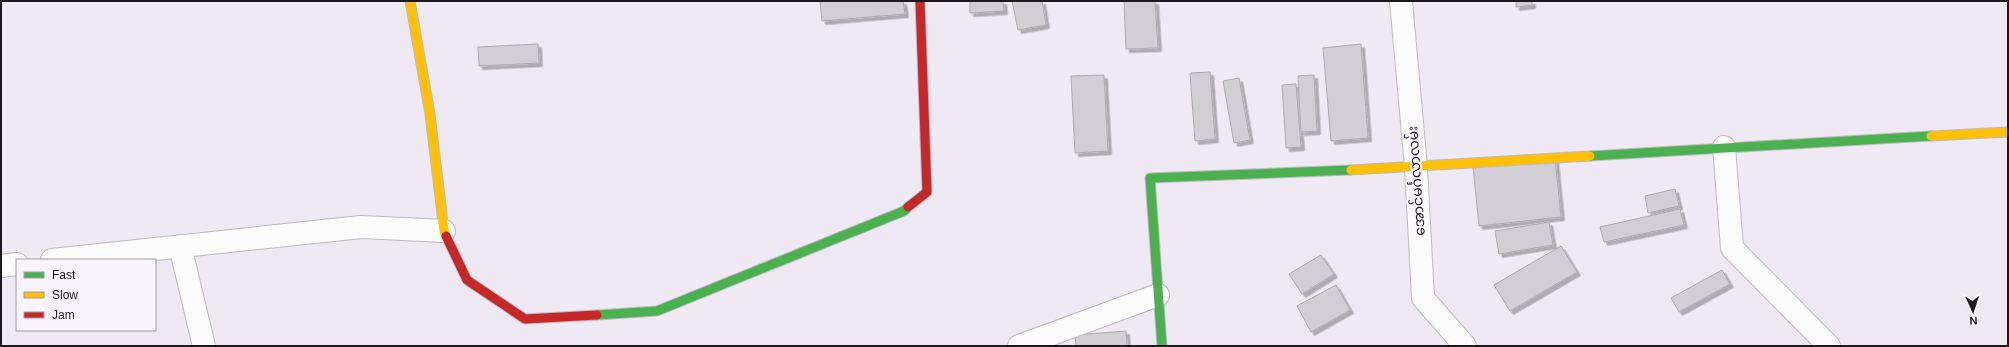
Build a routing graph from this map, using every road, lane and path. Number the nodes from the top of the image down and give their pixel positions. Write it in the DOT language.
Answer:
graph roads {
  1 [pos="410,1"];
  2 [pos="920,1"];
  3 [pos="1401,1"];
  4 [pos="2008,132"];
  5 [pos="1724,147"];
  6 [pos="1416,167"];
  7 [pos="444,231"];
  8 [pos="180,246"];
  9 [pos="61,259"];
  10 [pos="16,264"];
  11 [pos="1,266"];
  12 [pos="1158,294"];
  13 [pos="204,346"];
  14 [pos="1019,346"];
  15 [pos="1162,346"];
  16 [pos="1465,346"];
  17 [pos="1829,346"];
  1 -- 7 [label="street"];
  2 -- 7 [label="street"];
  3 -- 6 [label="street, အောင်မင်္ဂလာလမ်း"];
  4 -- 5 [label="street"];
  5 -- 6 [label="street"];
  5 -- 17 [label="street"];
  6 -- 12 [label="street"];
  6 -- 16 [label="street, အောင်မင်္ဂလာလမ်း"];
  7 -- 8 [label="street"];
  8 -- 9 [label="street"];
  8 -- 13 [label="street"];
  10 -- 11 [label="street"];
  12 -- 14 [label="street"];
  12 -- 15 [label="street"];
}
